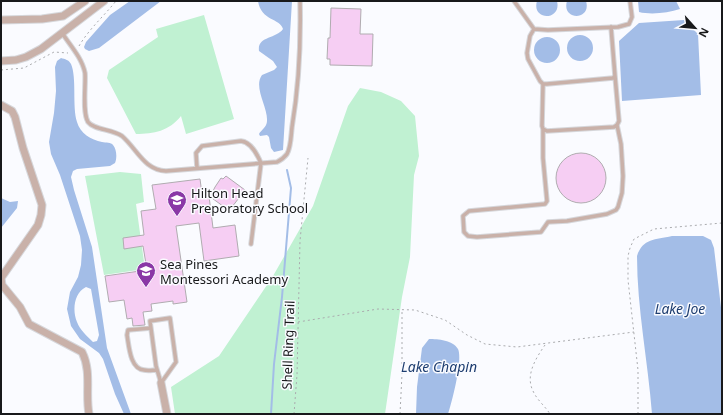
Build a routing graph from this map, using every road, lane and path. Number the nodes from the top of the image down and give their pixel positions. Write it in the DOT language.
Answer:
graph roads {
  1 [pos="85,1"];
  2 [pos="104,1"];
  3 [pos="300,1"];
  4 [pos="514,1"];
  5 [pos="630,1"];
  6 [pos="1,20"];
  7 [pos="611,27"];
  8 [pos="534,29"];
  9 [pos="62,33"];
  10 [pos="1,61"];
  11 [pos="615,76"];
  12 [pos="543,84"];
  13 [pos="1,105"];
  14 [pos="617,125"];
  15 [pos="544,129"];
  16 [pos="308,158"];
  17 [pos="260,163"];
  18 [pos="197,168"];
  19 [pos="722,223"];
  20 [pos="251,244"];
  21 [pos="3,290"];
  22 [pos="402,310"];
  23 [pos="298,322"];
  24 [pos="151,328"];
  25 [pos="634,332"];
  26 [pos="546,344"];
  27 [pos="157,370"];
  28 [pos="161,383"];
  29 [pos="89,414"];
  30 [pos="167,414"];
  31 [pos="294,414"];
  32 [pos="400,414"];
  33 [pos="550,414"];
  34 [pos="638,414"];
  1 -- 6 [label="street"];
  2 -- 9 [label="street"];
  3 -- 17 [label="lane"];
  4 -- 8 [label="lane"];
  5 -- 7 [label="lane"];
  7 -- 8 [label="lane"];
  7 -- 11 [label="lane"];
  8 -- 12 [label="lane"];
  9 -- 10 [label="street"];
  9 -- 18 [label="lane"];
  11 -- 12 [label="lane"];
  11 -- 14 [label="lane"];
  12 -- 15 [label="lane"];
  13 -- 21 [label="street"];
  14 -- 15 [label="lane"];
  14 -- 15 [label="lane"];
  16 -- 23 [label="path, Shell Ring Trail"];
  17 -- 18 [label="lane"];
  17 -- 18 [label="lane"];
  17 -- 20 [label="lane"];
  19 -- 25 [label="path"];
  21 -- 29 [label="street"];
  22 -- 23 [label="path"];
  22 -- 26 [label="path"];
  22 -- 32 [label="path"];
  23 -- 31 [label="path, Shell Ring Trail"];
  24 -- 27 [label="lane"];
  24 -- 27 [label="lane"];
  24 -- 28 [label="lane"];
  25 -- 26 [label="path"];
  25 -- 34 [label="path"];
  26 -- 33 [label="path"];
  27 -- 28 [label="lane"];
  28 -- 30 [label="street"];
}
